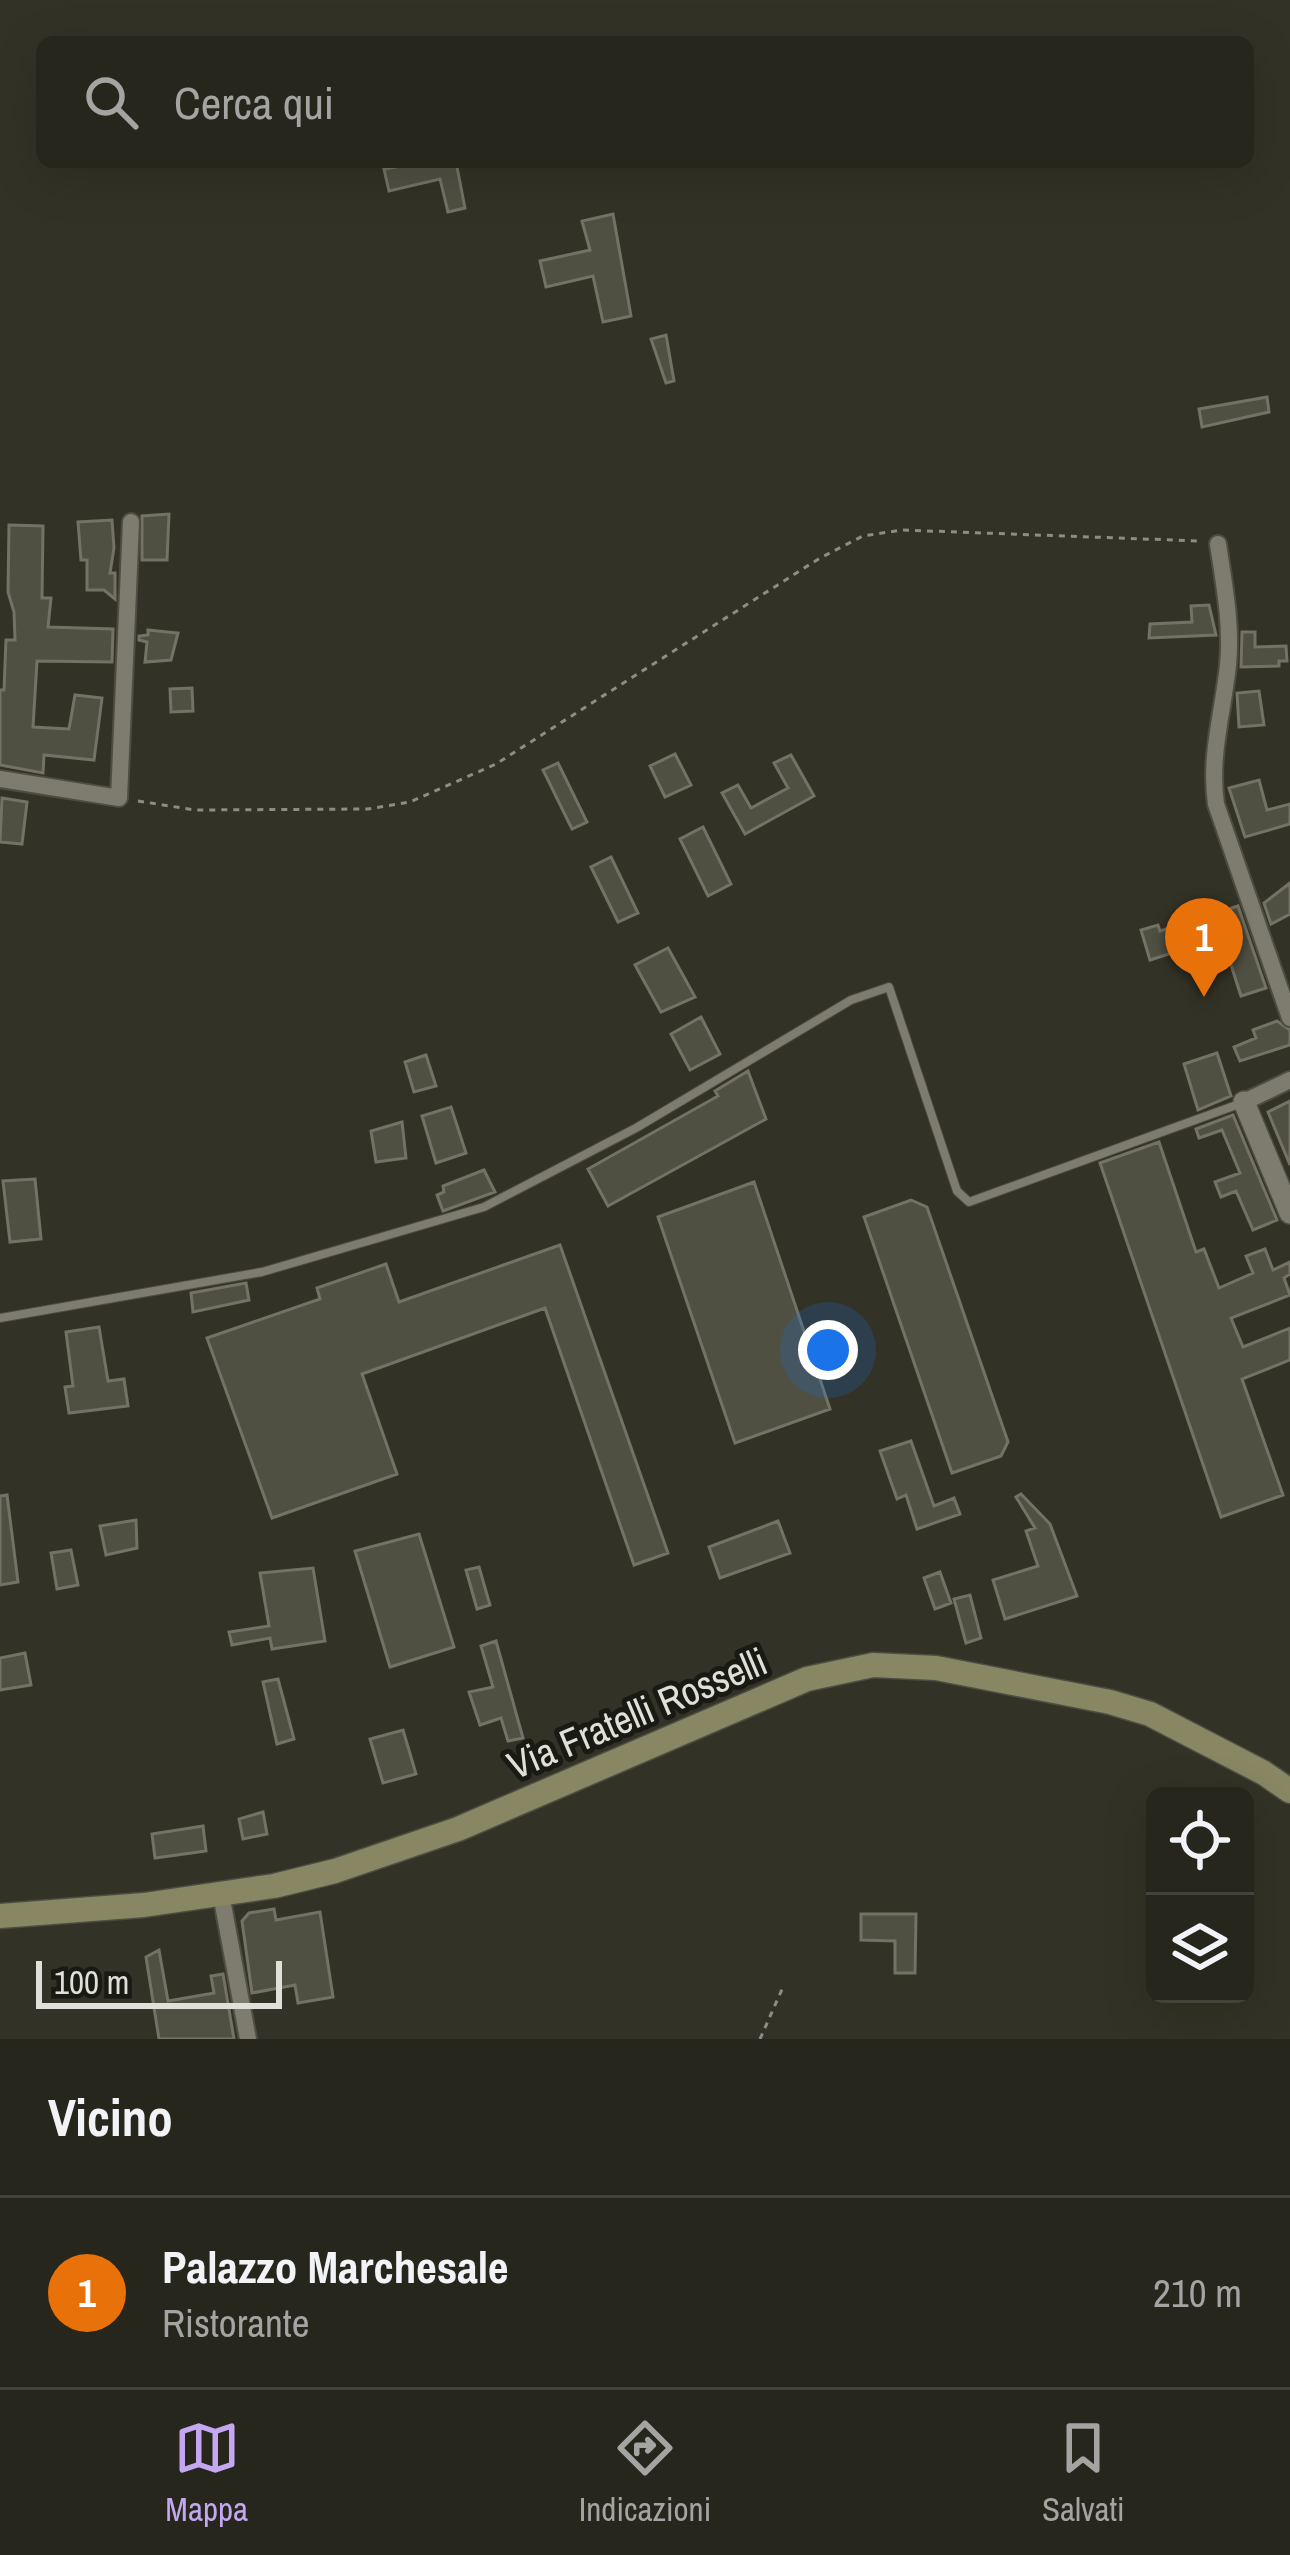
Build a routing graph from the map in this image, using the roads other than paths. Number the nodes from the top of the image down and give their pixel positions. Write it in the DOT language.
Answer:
graph roads {
  1 [pos="131,521"];
  2 [pos="1218,544"];
  3 [pos="0,778"];
  4 [pos="1290,1018"];
  5 [pos="1290,1080"];
  6 [pos="1244,1102"];
  7 [pos="1290,1213"];
  8 [pos="0,1318"];
  9 [pos="1290,1791"];
  10 [pos="221,1894"];
  11 [pos="0,1916"];
  12 [pos="248,2039"];
  1 -- 3 [label="street"];
  2 -- 4 [label="street"];
  5 -- 6 [label="street"];
  6 -- 7 [label="street"];
  6 -- 8 [label="lane"];
  9 -- 10 [label="main road, Via Fratelli Rosselli"];
  10 -- 11 [label="main road, Via Fratelli Rosselli"];
  10 -- 12 [label="street"];
}
